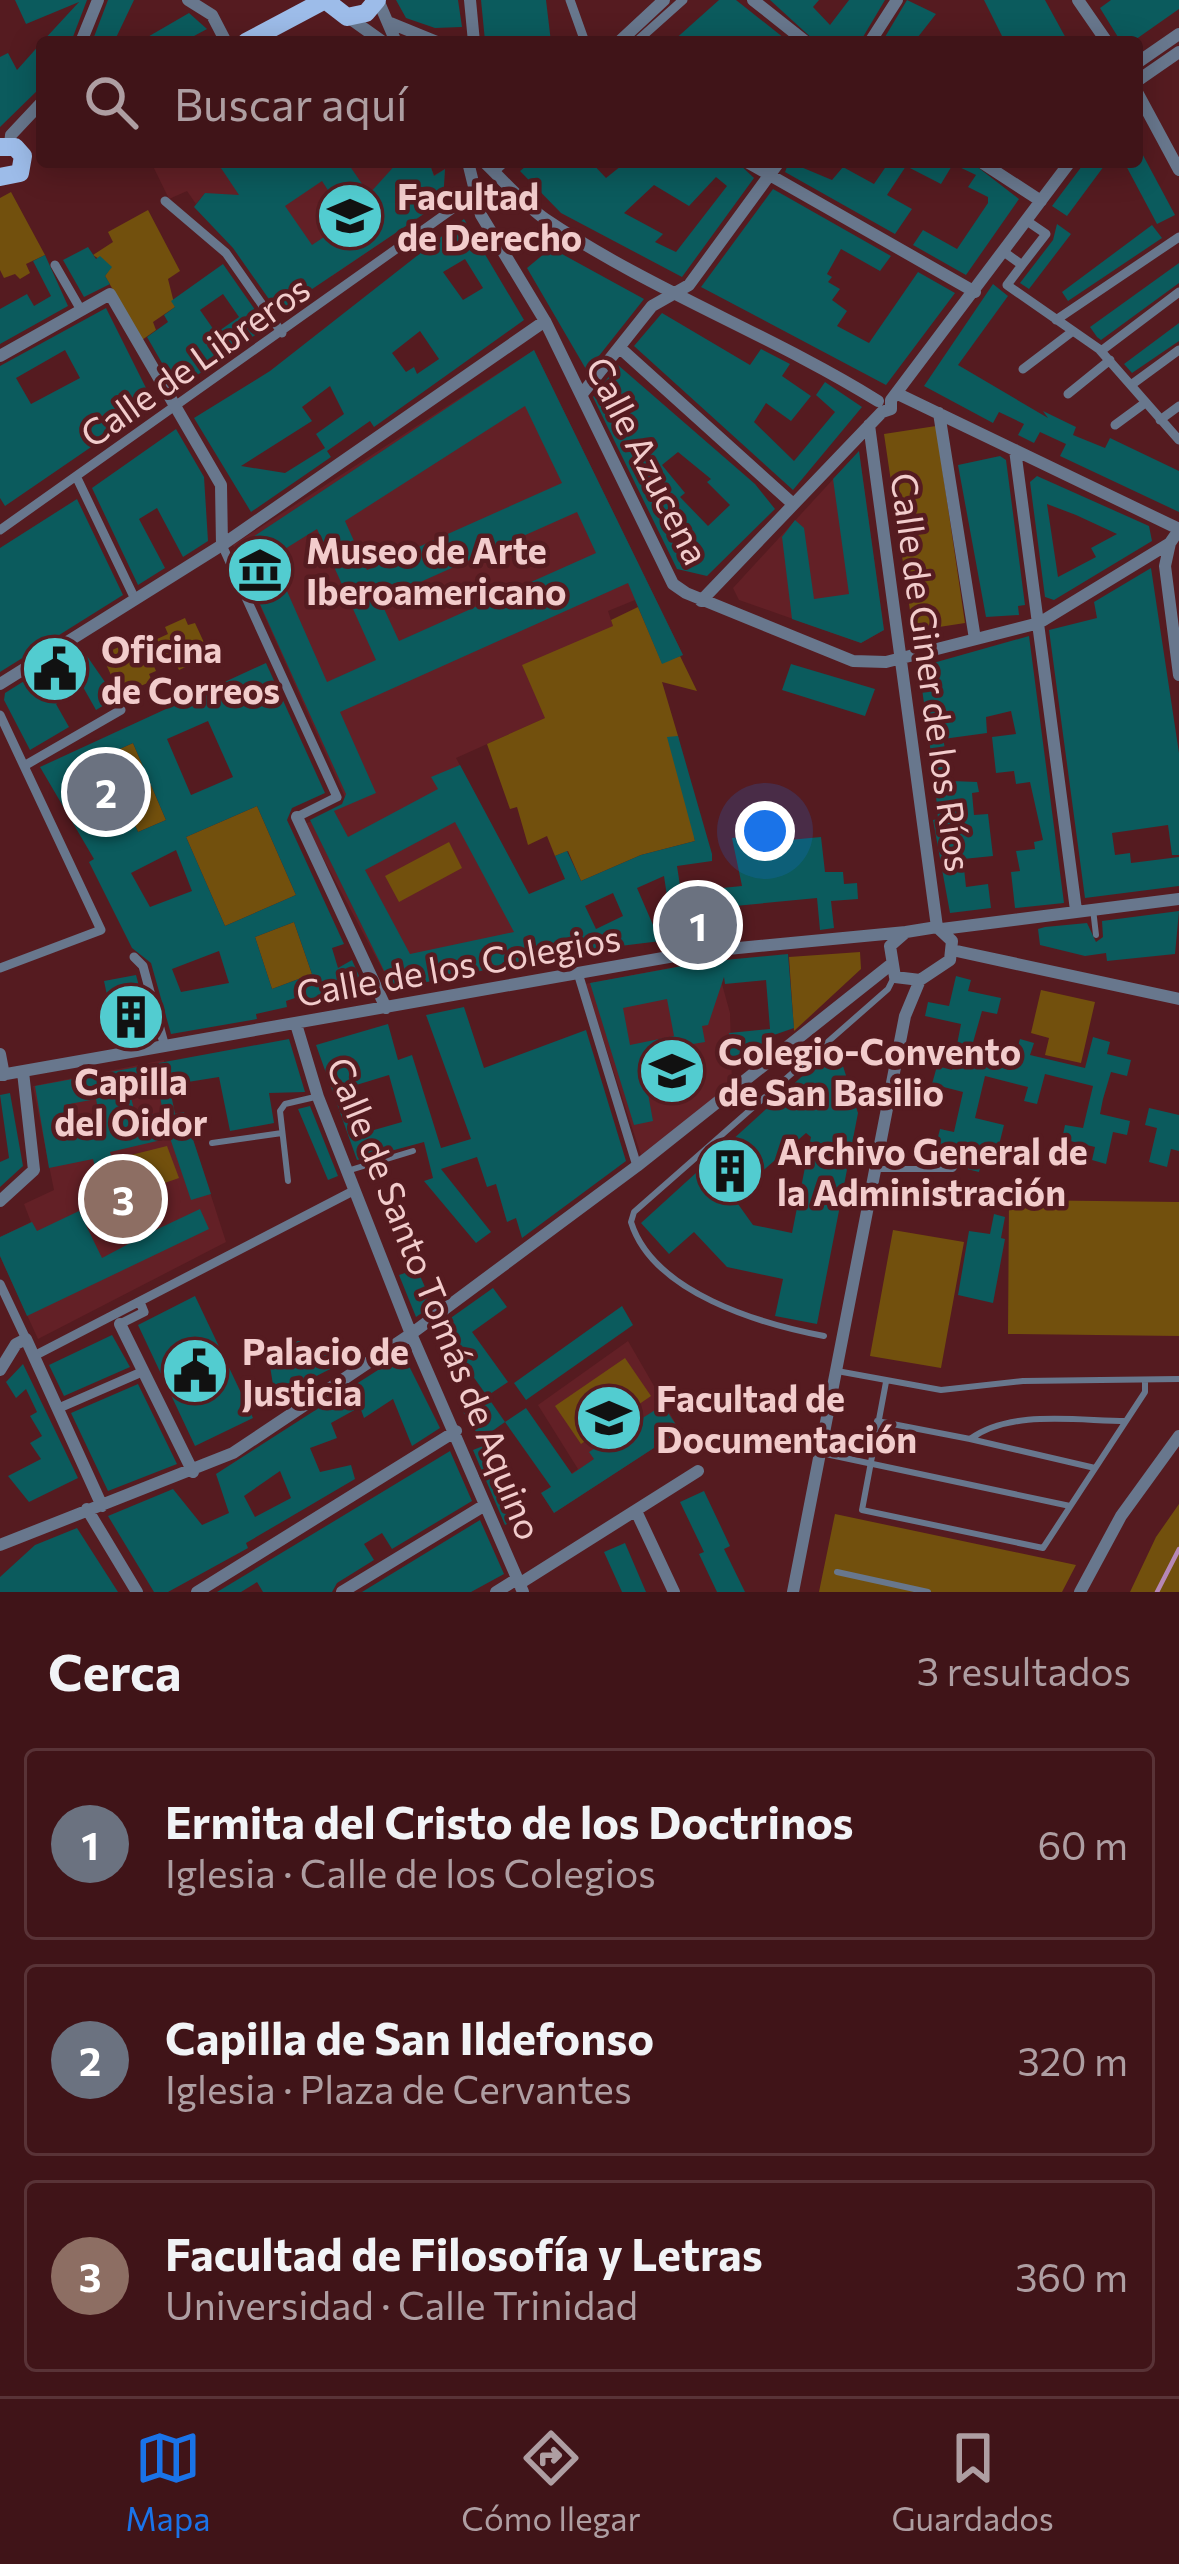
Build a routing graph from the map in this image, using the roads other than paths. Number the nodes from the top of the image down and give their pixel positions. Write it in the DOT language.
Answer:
graph roads {
  1 [pos="98,0"];
  2 [pos="188,0"];
  3 [pos="325,0"];
  4 [pos="378,0"];
  5 [pos="470,0"];
  6 [pos="570,0"];
  7 [pos="664,0"];
  8 [pos="683,0"];
  9 [pos="754,0"];
  10 [pos="897,0"];
  11 [pos="1082,1"];
  12 [pos="347,17"];
  13 [pos="388,22"];
  14 [pos="1179,34"];
  15 [pos="83,36"];
  16 [pos="223,36"];
  17 [pos="257,36"];
  18 [pos="374,36"];
  19 [pos="394,36"];
  20 [pos="422,36"];
  21 [pos="473,36"];
  22 [pos="583,36"];
  23 [pos="626,36"];
  24 [pos="643,36"];
  25 [pos="799,36"];
  26 [pos="874,36"];
  27 [pos="1103,36"];
  28 [pos="1179,52"];
  29 [pos="1143,67"];
  30 [pos="1143,70"];
  31 [pos="1143,103"];
  32 [pos="36,108"];
  33 [pos="11,149"];
  34 [pos="470,168"];
  35 [pos="497,168"];
  36 [pos="758,168"];
  37 [pos="774,168"];
  38 [pos="989,168"];
  39 [pos="1066,168"];
  40 [pos="1179,170"];
  41 [pos="769,174"];
  42 [pos="0,177"];
  43 [pos="478,191"];
  44 [pos="165,201"];
  45 [pos="1041,201"];
  46 [pos="1027,221"];
  47 [pos="1179,236"];
  48 [pos="1004,252"];
  49 [pos="55,265"];
  50 [pos="1022,265"];
  51 [pos="975,292"];
  52 [pos="1179,292"];
  53 [pos="670,293"];
  54 [pos="81,310"];
  55 [pos="1057,320"];
  56 [pos="545,321"];
  57 [pos="1073,331"];
  58 [pos="282,333"];
  59 [pos="620,348"];
  60 [pos="1179,350"];
  61 [pos="0,356"];
  62 [pos="1106,356"];
  63 [pos="1022,369"];
  64 [pos="1131,385"];
  65 [pos="582,394"];
  66 [pos="1068,394"];
  67 [pos="887,402"];
  68 [pos="1145,403"];
  69 [pos="1179,406"];
  70 [pos="172,408"];
  71 [pos="939,413"];
  72 [pos="1160,420"];
  73 [pos="869,425"];
  74 [pos="1115,425"];
  75 [pos="1179,440"];
  76 [pos="1015,450"];
  77 [pos="76,476"];
  78 [pos="793,504"];
  79 [pos="2,524"];
  80 [pos="1179,530"];
  81 [pos="1170,543"];
  82 [pos="222,545"];
  83 [pos="135,599"];
  84 [pos="701,601"];
  85 [pos="1039,623"];
  86 [pos="975,639"];
  87 [pos="901,659"];
  88 [pos="1179,675"];
  89 [pos="0,684"];
  90 [pos="121,710"];
  91 [pos="0,715"];
  92 [pos="24,766"];
  93 [pos="296,817"];
  94 [pos="1179,899"];
  95 [pos="1093,908"];
  96 [pos="1076,910"];
  97 [pos="987,922"];
  98 [pos="940,928"];
  99 [pos="906,932"];
  100 [pos="1096,935"];
  101 [pos="952,945"];
  102 [pos="134,956"];
  103 [pos="0,968"];
  104 [pos="578,973"];
  105 [pos="896,975"];
  106 [pos="920,980"];
  107 [pos="909,996"];
  108 [pos="1179,1000"];
  109 [pos="386,1008"];
  110 [pos="296,1024"];
  111 [pos="165,1049"];
  112 [pos="0,1054"];
  113 [pos="23,1072"];
  114 [pos="2,1075"];
  115 [pos="318,1096"];
  116 [pos="282,1133"];
  117 [pos="212,1143"];
  118 [pos="413,1151"];
  119 [pos="964,1155"];
  120 [pos="637,1166"];
  121 [pos="876,1169"];
  122 [pos="347,1171"];
  123 [pos="288,1181"];
  124 [pos="356,1190"];
  125 [pos="0,1201"];
  126 [pos="0,1284"];
  127 [pos="140,1302"];
  128 [pos="120,1324"];
  129 [pos="411,1334"];
  130 [pos="824,1336"];
  131 [pos="26,1339"];
  132 [pos="34,1356"];
  133 [pos="0,1370"];
  134 [pos="144,1371"];
  135 [pos="837,1371"];
  136 [pos="1179,1379"];
  137 [pos="1145,1380"];
  138 [pos="886,1382"];
  139 [pos="59,1408"];
  140 [pos="878,1421"];
  141 [pos="1126,1421"];
  142 [pos="456,1432"];
  143 [pos="1179,1436"];
  144 [pos="970,1439"];
  145 [pos="821,1454"];
  146 [pos="868,1463"];
  147 [pos="1096,1468"];
  148 [pos="698,1471"];
  149 [pos="193,1472"];
  150 [pos="485,1505"];
  151 [pos="1072,1507"];
  152 [pos="95,1508"];
  153 [pos="636,1511"];
  154 [pos="0,1546"];
  155 [pos="837,1572"];
  156 [pos="881,1582"];
  157 [pos="520,1585"];
  158 [pos="202,1591"];
  159 [pos="137,1592"];
  160 [pos="342,1592"];
  161 [pos="496,1592"];
  162 [pos="674,1592"];
  163 [pos="793,1592"];
  164 [pos="879,1592"];
  165 [pos="928,1592"];
  166 [pos="1080,1592"];
  1 -- 15 [label="street"];
  2 -- 16 [label="street"];
  3 -- 12 [label="main road"];
  3 -- 17 [label="main road"];
  4 -- 12 [label="main road"];
  4 -- 13 [label="street"];
  5 -- 21 [label="street"];
  6 -- 22 [label="street"];
  7 -- 23 [label="street"];
  8 -- 24 [label="street"];
  9 -- 25 [label="street"];
  10 -- 26 [label="street"];
  11 -- 27 [label="street"];
  12 -- 18 [label="street"];
  13 -- 19 [label="street"];
  13 -- 20 [label="street"];
  14 -- 29 [label="street"];
  28 -- 30 [label="street"];
  31 -- 40 [label="street"];
  32 -- 33 [label="street"];
  33 -- 42 [label="main road"];
  34 -- 43 [label="street, Calle Azucena"];
  35 -- 53 [label="street"];
  36 -- 41 [label="street"];
  37 -- 41 [label="street"];
  38 -- 45 [label="street"];
  39 -- 45 [label="street"];
  41 -- 51 [label="street"];
  41 -- 53 [label="street"];
  43 -- 56 [label="street, Calle Azucena"];
  43 -- 58 [label="street, Calle de Libreros"];
  44 -- 58 [label="street"];
  45 -- 46 [label="street"];
  46 -- 48 [label="street"];
  46 -- 50 [label="street"];
  47 -- 55 [label="street"];
  48 -- 50 [label="street"];
  48 -- 51 [label="street"];
  49 -- 54 [label="street"];
  50 -- 55 [label="street"];
  51 -- 67 [label="street"];
  52 -- 62 [label="street"];
  53 -- 59 [label="street"];
  53 -- 67 [label="street"];
  54 -- 61 [label="street"];
  54 -- 70 [label="street"];
  55 -- 57 [label="street"];
  56 -- 65 [label="street, Calle Azucena"];
  56 -- 82 [label="street"];
  57 -- 62 [label="street"];
  57 -- 63 [label="street"];
  58 -- 70 [label="street, Calle de Libreros"];
  59 -- 65 [label="street"];
  59 -- 78 [label="street"];
  60 -- 64 [label="street"];
  62 -- 64 [label="street"];
  62 -- 66 [label="street"];
  64 -- 68 [label="street"];
  65 -- 84 [label="street, Calle Azucena"];
  67 -- 71 [label="street"];
  67 -- 73 [label="street"];
  68 -- 72 [label="street"];
  68 -- 74 [label="street"];
  69 -- 72 [label="street"];
  70 -- 77 [label="street, Calle de Libreros"];
  70 -- 82 [label="street"];
  71 -- 76 [label="street"];
  71 -- 86 [label="street"];
  72 -- 75 [label="street"];
  73 -- 78 [label="street"];
  73 -- 87 [label="street, Calle de Giner de los Ríos"];
  76 -- 80 [label="street"];
  76 -- 85 [label="street"];
  77 -- 79 [label="street, Calle de Libreros"];
  77 -- 83 [label="street"];
  78 -- 84 [label="street"];
  80 -- 81 [label="street, Calle Azucena"];
  81 -- 85 [label="street, Calle Azucena"];
  81 -- 88 [label="street"];
  82 -- 83 [label="street"];
  82 -- 93 [label="street"];
  83 -- 89 [label="street"];
  84 -- 87 [label="street, Calle Azucena"];
  85 -- 86 [label="street, Calle Azucena"];
  85 -- 96 [label="street"];
  86 -- 87 [label="street, Calle Azucena"];
  87 -- 98 [label="street, Calle de Giner de los Ríos"];
  90 -- 92 [label="street"];
  91 -- 92 [label="street"];
  92 -- 103 [label="street"];
  93 -- 109 [label="street"];
  94 -- 95 [label="street"];
  95 -- 96 [label="street"];
  95 -- 100 [label="lane"];
  96 -- 97 [label="street"];
  97 -- 98 [label="street"];
  97 -- 101 [label="street"];
  98 -- 99 [label="street"];
  98 -- 101 [label="street"];
  99 -- 104 [label="street, Calle de los Colegios"];
  99 -- 105 [label="street"];
  101 -- 106 [label="street"];
  101 -- 108 [label="street"];
  102 -- 111 [label="street"];
  104 -- 109 [label="street, Calle de los Colegios"];
  104 -- 120 [label="street"];
  105 -- 106 [label="street"];
  105 -- 107 [label="street"];
  105 -- 120 [label="street"];
  105 -- 130 [label="lane"];
  106 -- 107 [label="street"];
  107 -- 121 [label="street"];
  109 -- 110 [label="street, Calle de los Colegios"];
  110 -- 111 [label="street, Calle de los Colegios"];
  110 -- 115 [label="street, Calle de Santo Tomás de Aquino"];
  111 -- 113 [label="street, Calle de los Colegios"];
  112 -- 114 [label="street"];
  113 -- 114 [label="street, Calle de los Colegios"];
  113 -- 125 [label="street"];
  115 -- 116 [label="lane"];
  115 -- 122 [label="street, Calle de Santo Tomás de Aquino"];
  116 -- 117 [label="lane"];
  116 -- 123 [label="lane"];
  118 -- 122 [label="lane"];
  119 -- 121 [label="lane"];
  120 -- 129 [label="street"];
  121 -- 135 [label="street"];
  122 -- 124 [label="street, Calle de Santo Tomás de Aquino"];
  124 -- 127 [label="street"];
  124 -- 129 [label="street, Calle de Santo Tomás de Aquino"];
  126 -- 131 [label="street"];
  127 -- 128 [label="street"];
  127 -- 132 [label="street"];
  128 -- 134 [label="street"];
  129 -- 142 [label="street, Calle de Santo Tomás de Aquino"];
  129 -- 149 [label="street"];
  131 -- 132 [label="street"];
  131 -- 133 [label="street"];
  132 -- 139 [label="street"];
  134 -- 139 [label="street"];
  134 -- 149 [label="street"];
  135 -- 138 [label="lane"];
  135 -- 145 [label="street"];
  136 -- 137 [label="lane"];
  137 -- 138 [label="lane"];
  137 -- 141 [label="lane"];
  138 -- 140 [label="lane"];
  139 -- 152 [label="street"];
  140 -- 144 [label="lane"];
  140 -- 146 [label="lane"];
  141 -- 144 [label="lane"];
  141 -- 147 [label="lane"];
  142 -- 150 [label="street, Calle de Santo Tomás de Aquino"];
  142 -- 158 [label="street"];
  143 -- 166 [label="street"];
  144 -- 147 [label="lane"];
  145 -- 146 [label="lane"];
  145 -- 163 [label="street"];
  146 -- 151 [label="lane"];
  146 -- 151 [label="lane"];
  147 -- 151 [label="lane"];
  148 -- 153 [label="street"];
  149 -- 152 [label="street"];
  150 -- 157 [label="street, Calle de Santo Tomás de Aquino"];
  150 -- 160 [label="street"];
  152 -- 154 [label="street"];
  152 -- 159 [label="street"];
  153 -- 157 [label="street"];
  153 -- 162 [label="street"];
  155 -- 156 [label="lane"];
  156 -- 164 [label="lane"];
  156 -- 165 [label="lane"];
  157 -- 161 [label="street"];
}
